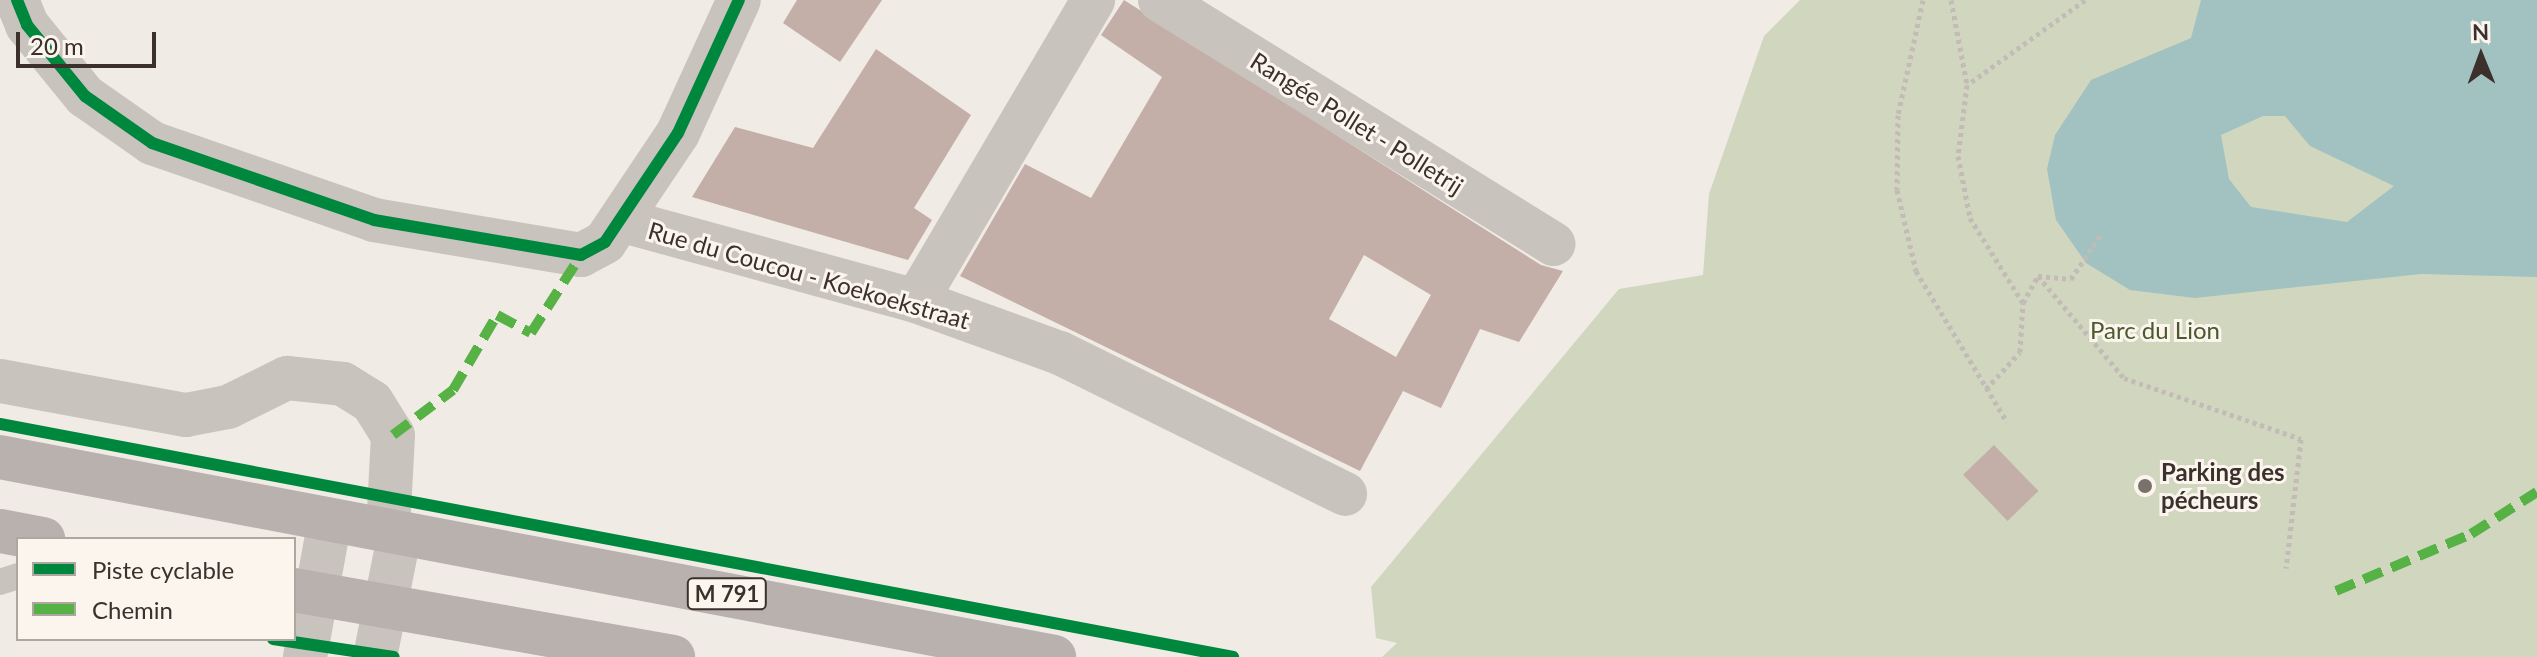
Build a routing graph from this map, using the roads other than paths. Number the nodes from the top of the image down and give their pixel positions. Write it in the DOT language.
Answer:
graph roads {
  1 [pos="17,0"];
  2 [pos="739,0"];
  3 [pos="1093,0"];
  4 [pos="1160,0"];
  5 [pos="620,220"];
  6 [pos="1554,244"];
  7 [pos="916,301"];
  8 [pos="0,381"];
  9 [pos="0,457"];
  10 [pos="1345,494"];
  11 [pos="330,520"];
  12 [pos="0,531"];
  13 [pos="394,531"];
  14 [pos="32,537"];
  15 [pos="304,592"];
  16 [pos="387,607"];
  17 [pos="305,657"];
  18 [pos="375,657"];
  19 [pos="673,657"];
  20 [pos="1054,657"];
  1 -- 5 [label="street"];
  2 -- 5 [label="street"];
  3 -- 7 [label="street"];
  4 -- 6 [label="street, Rangée Pollet - Polletrij"];
  5 -- 7 [label="street, Rue du Coucou - Koekoekstraat"];
  7 -- 10 [label="street, Rue du Coucou - Koekoekstraat"];
  8 -- 13 [label="street"];
  9 -- 11 [label="main road, M 791"];
  11 -- 13 [label="main road, M 791"];
  11 -- 15 [label="street"];
  12 -- 14 [label="main road"];
  13 -- 16 [label="street"];
  13 -- 20 [label="main road, M 791"];
  15 -- 16 [label="main road"];
  15 -- 17 [label="street"];
  16 -- 18 [label="street"];
  16 -- 19 [label="main road"];
}
